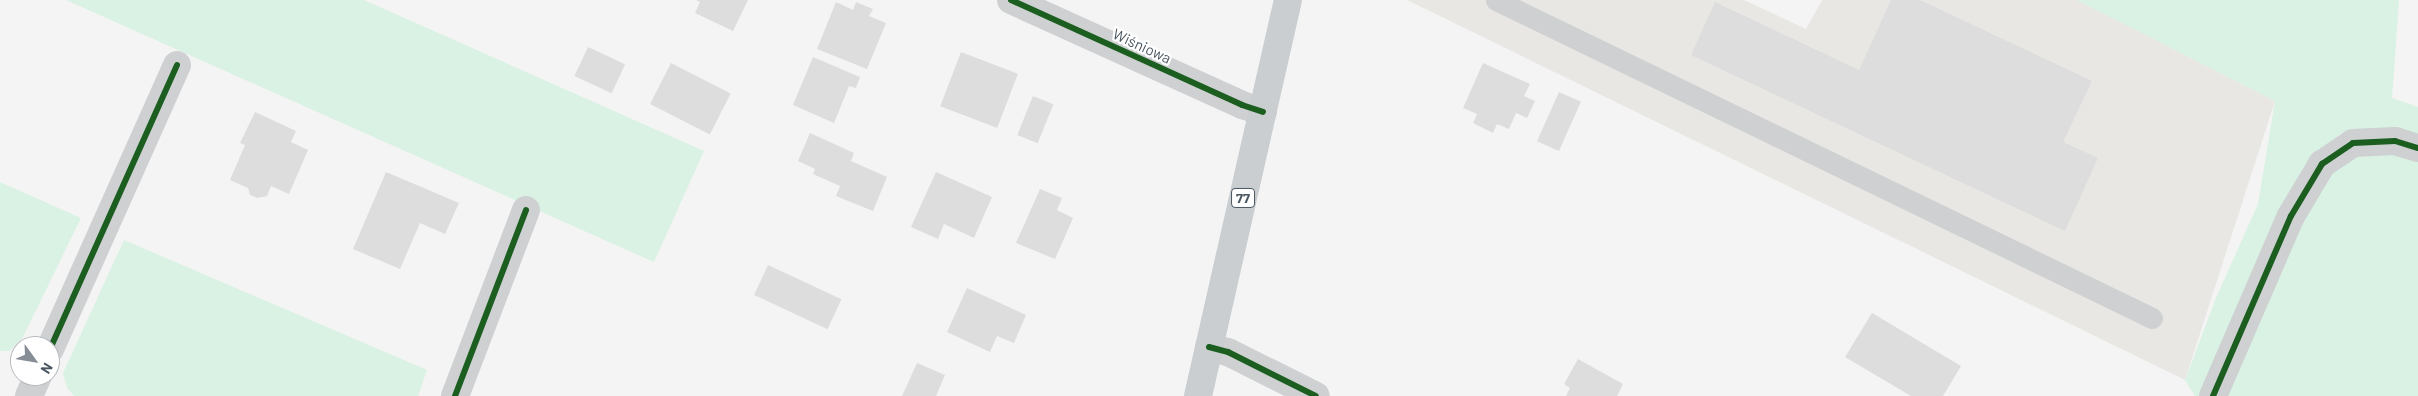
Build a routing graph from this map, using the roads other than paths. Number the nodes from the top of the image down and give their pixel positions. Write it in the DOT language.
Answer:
graph roads {
  1 [pos="1011,0"];
  2 [pos="1288,0"];
  3 [pos="1496,0"];
  4 [pos="177,65"];
  5 [pos="1262,112"];
  6 [pos="2418,148"];
  7 [pos="526,210"];
  8 [pos="2152,318"];
  9 [pos="56,336"];
  10 [pos="1209,347"];
  11 [pos="455,396"];
  12 [pos="1198,396"];
  13 [pos="1316,396"];
  14 [pos="2213,396"];
  1 -- 5 [label="street, Wiśniowa"];
  2 -- 5 [label="main road, 77"];
  3 -- 8 [label="lane"];
  4 -- 9 [label="street"];
  5 -- 10 [label="main road, 77"];
  6 -- 14 [label="street"];
  7 -- 11 [label="street"];
  10 -- 12 [label="main road, 77"];
  10 -- 13 [label="street"];
}
